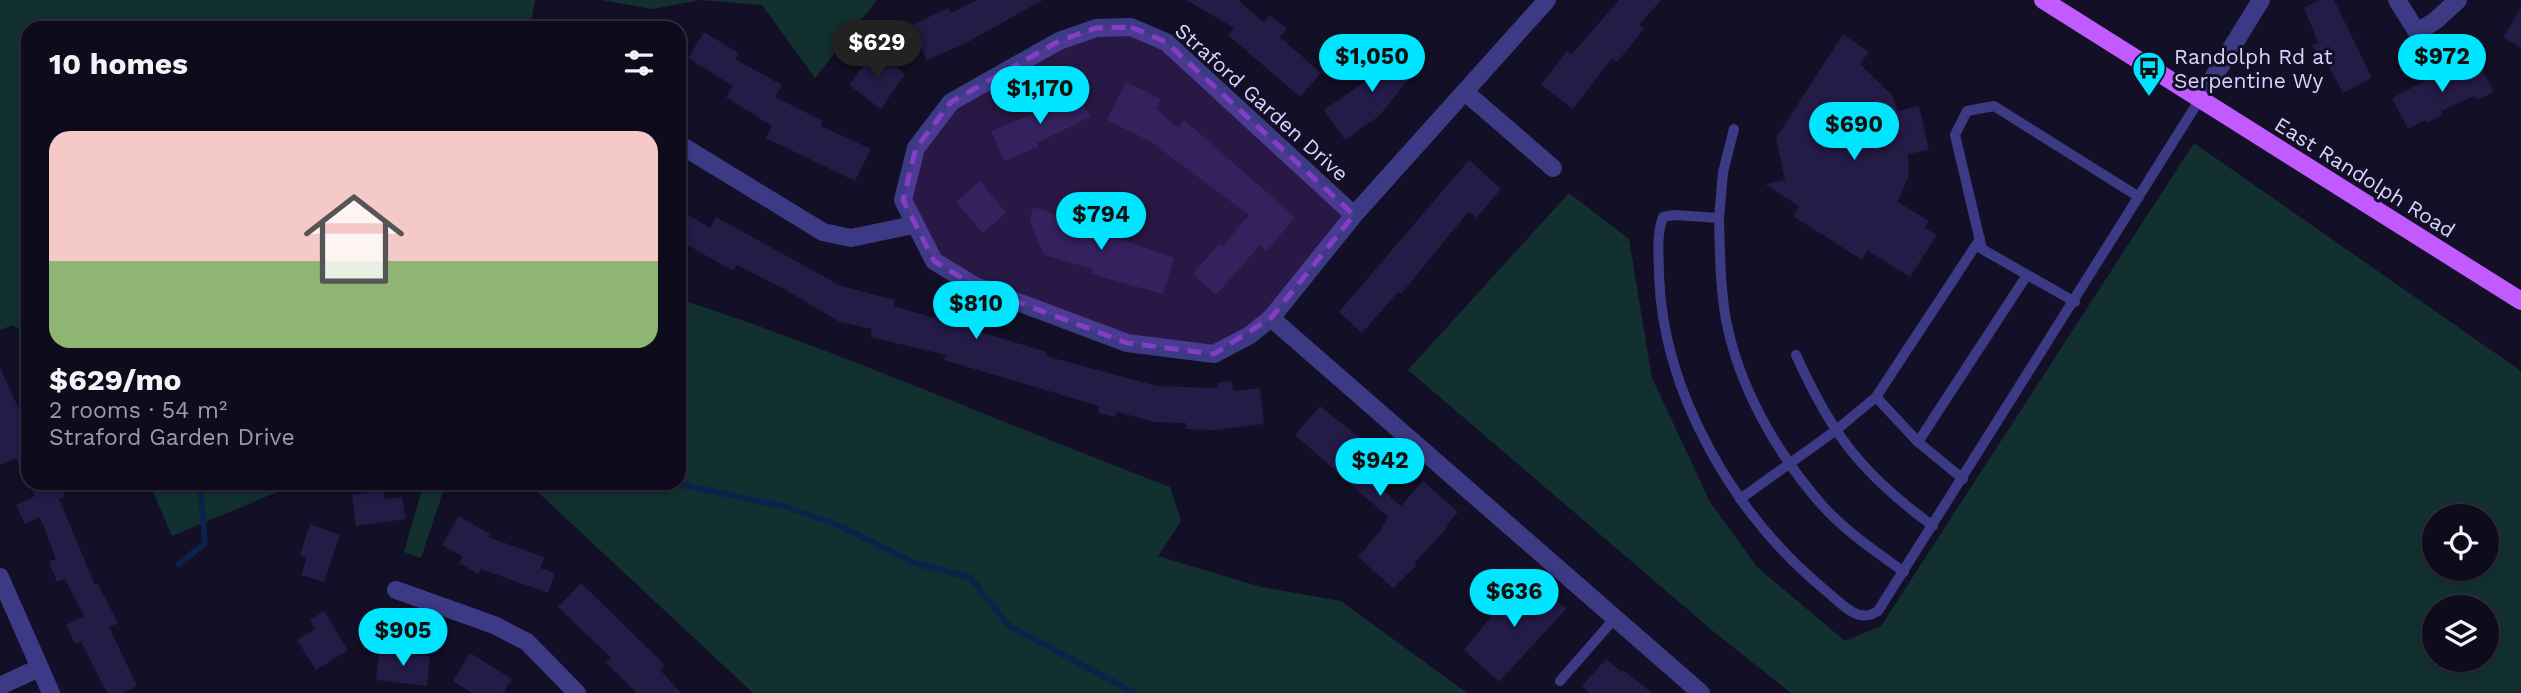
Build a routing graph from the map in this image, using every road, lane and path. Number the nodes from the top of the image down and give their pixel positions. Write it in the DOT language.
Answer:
graph roads {
  1 [pos="1547,0"];
  2 [pos="2043,0"];
  3 [pos="2261,0"];
  4 [pos="2397,0"];
  5 [pos="2458,0"];
  6 [pos="1465,92"];
  7 [pos="2200,99"];
  8 [pos="1734,129"];
  9 [pos="686,148"];
  10 [pos="1553,168"];
  11 [pos="2139,197"];
  12 [pos="1354,215"];
  13 [pos="1719,218"];
  14 [pos="913,225"];
  15 [pos="1980,239"];
  16 [pos="2027,275"];
  17 [pos="2521,301"];
  18 [pos="2075,302"];
  19 [pos="1271,318"];
  20 [pos="1796,355"];
  21 [pos="1876,397"];
  22 [pos="1835,431"];
  23 [pos="1918,442"];
  24 [pos="1790,463"];
  25 [pos="1963,479"];
  26 [pos="1740,499"];
  27 [pos="1933,526"];
  28 [pos="1904,572"];
  29 [pos="0,577"];
  30 [pos="396,590"];
  31 [pos="1615,618"];
  32 [pos="39,668"];
  33 [pos="1560,681"];
  34 [pos="0,686"];
  35 [pos="51,693"];
  36 [pos="577,693"];
  37 [pos="1701,693"];
  1 -- 6 [label="street, Straford Garden Drive"];
  2 -- 7 [label="main road, East Randolph Road"];
  3 -- 7 [label="street"];
  4 -- 5 [label="street"];
  6 -- 10 [label="street"];
  6 -- 12 [label="street, Straford Garden Drive"];
  7 -- 11 [label="lane"];
  7 -- 17 [label="main road, East Randolph Road"];
  8 -- 13 [label="lane"];
  9 -- 14 [label="street"];
  11 -- 15 [label="lane"];
  11 -- 18 [label="lane"];
  12 -- 14 [label="street, Straford Garden Drive"];
  12 -- 19 [label="street, Straford Garden Drive"];
  13 -- 24 [label="lane"];
  13 -- 26 [label="lane"];
  14 -- 19 [label="street, Straford Garden Drive"];
  15 -- 16 [label="lane"];
  15 -- 21 [label="lane"];
  16 -- 18 [label="lane"];
  16 -- 23 [label="lane"];
  18 -- 25 [label="lane"];
  19 -- 31 [label="street"];
  20 -- 22 [label="lane"];
  21 -- 22 [label="lane"];
  21 -- 23 [label="lane"];
  22 -- 24 [label="lane"];
  22 -- 27 [label="lane"];
  23 -- 25 [label="lane"];
  24 -- 26 [label="lane"];
  24 -- 28 [label="lane"];
  25 -- 27 [label="lane"];
  26 -- 28 [label="lane"];
  27 -- 28 [label="lane"];
  29 -- 32 [label="street"];
  30 -- 36 [label="street"];
  31 -- 33 [label="lane"];
  31 -- 37 [label="street"];
  32 -- 34 [label="street"];
  32 -- 35 [label="street"];
}
